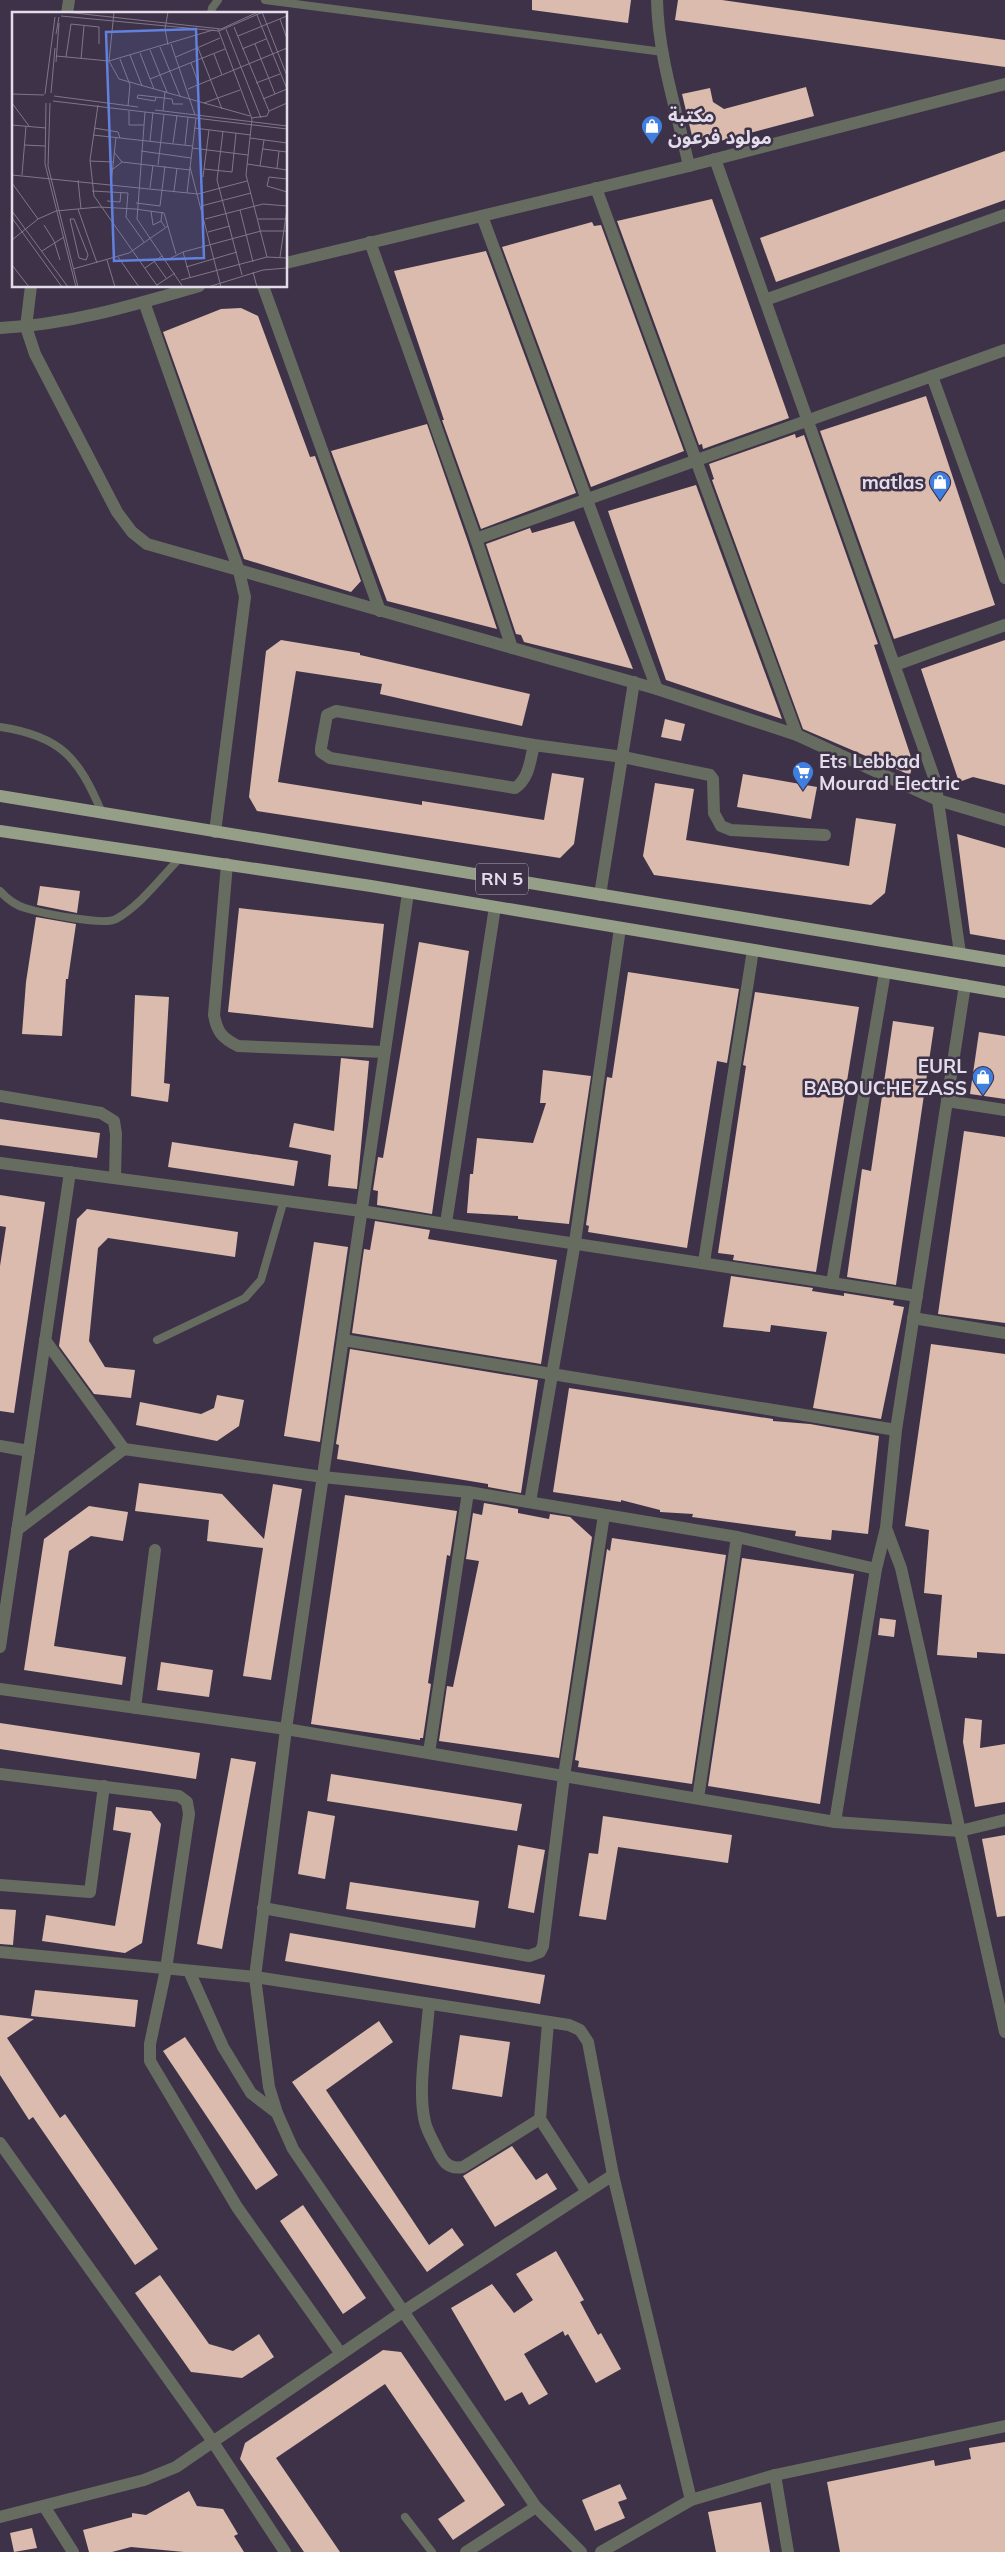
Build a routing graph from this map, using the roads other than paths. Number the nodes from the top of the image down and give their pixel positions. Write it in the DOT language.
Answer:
graph roads {
  1 [pos="218,0"];
  2 [pos="265,0"];
  3 [pos="657,0"];
  4 [pos="211,12"];
  5 [pos="663,52"];
  6 [pos="1005,84"];
  7 [pos="715,159"];
  8 [pos="689,166"];
  9 [pos="596,188"];
  10 [pos="1005,215"];
  11 [pos="482,216"];
  12 [pos="370,242"];
  13 [pos="288,262"];
  14 [pos="31,288"];
  15 [pos="192,288"];
  16 [pos="264,288"];
  17 [pos="765,300"];
  18 [pos="144,302"];
  19 [pos="26,327"];
  20 [pos="0,328"];
  21 [pos="1005,350"];
  22 [pos="932,376"];
  23 [pos="808,420"];
  24 [pos="696,460"];
  25 [pos="586,500"];
  26 [pos="476,539"];
  27 [pos="238,571"];
  28 [pos="1005,578"];
  29 [pos="380,611"];
  30 [pos="1005,625"];
  31 [pos="512,648"];
  32 [pos="895,665"];
  33 [pos="634,682"];
  34 [pos="657,689"];
  35 [pos="0,727"];
  36 [pos="797,735"];
  37 [pos="534,745"];
  38 [pos="623,757"];
  39 [pos="0,796"];
  40 [pos="938,800"];
  41 [pos="102,813"];
  42 [pos="1005,820"];
  43 [pos="0,831"];
  44 [pos="215,832"];
  45 [pos="826,835"];
  46 [pos="181,857"];
  47 [pos="228,864"];
  48 [pos="0,891"];
  49 [pos="408,892"];
  50 [pos="600,895"];
  51 [pos="495,907"];
  52 [pos="620,928"];
  53 [pos="753,950"];
  54 [pos="960,953"];
  55 [pos="1005,961"];
  56 [pos="885,972"];
  57 [pos="965,985"];
  58 [pos="1005,992"];
  59 [pos="384,1052"];
  60 [pos="0,1096"];
  61 [pos="947,1100"];
  62 [pos="1005,1110"];
  63 [pos="0,1163"];
  64 [pos="70,1172"];
  65 [pos="115,1178"];
  66 [pos="284,1200"];
  67 [pos="361,1210"];
  68 [pos="446,1223"];
  69 [pos="575,1242"];
  70 [pos="704,1262"];
  71 [pos="832,1283"];
  72 [pos="916,1296"];
  73 [pos="913,1318"];
  74 [pos="1005,1333"];
  75 [pos="45,1340"];
  76 [pos="157,1340"];
  77 [pos="342,1340"];
  78 [pos="552,1374"];
  79 [pos="896,1430"];
  80 [pos="0,1446"];
  81 [pos="124,1449"];
  82 [pos="29,1451"];
  83 [pos="323,1476"];
  84 [pos="468,1492"];
  85 [pos="530,1502"];
  86 [pos="604,1514"];
  87 [pos="886,1528"];
  88 [pos="17,1530"];
  89 [pos="737,1536"];
  90 [pos="155,1550"];
  91 [pos="876,1568"];
  92 [pos="0,1647"];
  93 [pos="0,1689"];
  94 [pos="135,1708"];
  95 [pos="286,1729"];
  96 [pos="429,1753"];
  97 [pos="0,1774"];
  98 [pos="564,1776"];
  99 [pos="104,1786"];
  100 [pos="698,1798"];
  101 [pos="1005,1820"];
  102 [pos="835,1822"];
  103 [pos="960,1831"];
  104 [pos="0,1885"];
  105 [pos="264,1908"];
  106 [pos="0,1952"];
  107 [pos="166,1969"];
  108 [pos="1005,1970"];
  109 [pos="189,1971"];
  110 [pos="992,1973"];
  111 [pos="255,1977"];
  112 [pos="429,2004"];
  113 [pos="548,2023"];
  114 [pos="1005,2032"];
  115 [pos="277,2113"];
  116 [pos="540,2119"];
  117 [pos="0,2143"];
  118 [pos="613,2175"];
  119 [pos="587,2192"];
  120 [pos="404,2311"];
  121 [pos="341,2354"];
  122 [pos="1005,2426"];
  123 [pos="213,2442"];
  124 [pos="775,2475"];
  125 [pos="691,2500"];
  126 [pos="44,2506"];
  127 [pos="536,2507"];
  128 [pos="0,2516"];
  129 [pos="405,2518"];
  130 [pos="73,2552"];
  131 [pos="285,2552"];
  132 [pos="432,2552"];
  133 [pos="466,2552"];
  134 [pos="581,2552"];
  135 [pos="601,2552"];
  136 [pos="788,2552"];
  1 -- 4 [label="lane"];
  2 -- 5 [label="lane"];
  3 -- 5 [label="street"];
  5 -- 8 [label="street"];
  6 -- 7 [label="street"];
  7 -- 8 [label="street"];
  7 -- 17 [label="street"];
  8 -- 9 [label="street"];
  9 -- 11 [label="street"];
  9 -- 24 [label="street"];
  10 -- 17 [label="street"];
  11 -- 12 [label="street"];
  11 -- 25 [label="street"];
  12 -- 13 [label="street"];
  12 -- 26 [label="street"];
  14 -- 19 [label="street"];
  15 -- 18 [label="street"];
  16 -- 29 [label="street"];
  17 -- 23 [label="street"];
  18 -- 19 [label="street"];
  18 -- 27 [label="street"];
  19 -- 20 [label="street"];
  19 -- 27 [label="street"];
  21 -- 22 [label="street"];
  22 -- 23 [label="street"];
  22 -- 28 [label="street"];
  23 -- 24 [label="street"];
  23 -- 32 [label="street"];
  24 -- 25 [label="street"];
  24 -- 36 [label="street"];
  25 -- 26 [label="street"];
  25 -- 34 [label="street"];
  26 -- 31 [label="street"];
  27 -- 29 [label="street"];
  27 -- 44 [label="street"];
  29 -- 31 [label="street"];
  30 -- 32 [label="street"];
  31 -- 33 [label="street"];
  32 -- 40 [label="street"];
  33 -- 34 [label="street"];
  33 -- 38 [label="street"];
  34 -- 36 [label="street"];
  35 -- 41 [label="lane"];
  36 -- 40 [label="street"];
  37 -- 37 [label="street"];
  37 -- 38 [label="street"];
  38 -- 45 [label="street"];
  38 -- 50 [label="street"];
  39 -- 41 [label="main road, RN 5"];
  40 -- 42 [label="street"];
  40 -- 54 [label="street"];
  41 -- 44 [label="main road, RN 5"];
  43 -- 46 [label="main road, RN 5"];
  44 -- 50 [label="main road, RN 5"];
  46 -- 47 [label="main road, RN 5"];
  46 -- 48 [label="lane"];
  47 -- 49 [label="main road, RN 5"];
  47 -- 59 [label="street"];
  49 -- 51 [label="main road, RN 5"];
  49 -- 59 [label="street"];
  50 -- 54 [label="main road, RN 5"];
  51 -- 52 [label="main road, RN 5"];
  51 -- 68 [label="street"];
  52 -- 53 [label="main road, RN 5"];
  52 -- 69 [label="street"];
  53 -- 56 [label="main road, RN 5"];
  53 -- 70 [label="street"];
  54 -- 55 [label="main road, RN 5"];
  56 -- 57 [label="main road, RN 5"];
  56 -- 71 [label="street"];
  57 -- 58 [label="main road, RN 5"];
  57 -- 61 [label="street"];
  59 -- 67 [label="street"];
  60 -- 65 [label="street"];
  61 -- 62 [label="street"];
  61 -- 72 [label="street"];
  63 -- 64 [label="street"];
  64 -- 65 [label="street"];
  64 -- 75 [label="street"];
  65 -- 66 [label="street"];
  66 -- 67 [label="street"];
  66 -- 76 [label="lane"];
  67 -- 68 [label="street"];
  67 -- 77 [label="street"];
  68 -- 69 [label="street"];
  69 -- 70 [label="street"];
  69 -- 78 [label="street"];
  70 -- 71 [label="street"];
  71 -- 72 [label="street"];
  72 -- 73 [label="street"];
  73 -- 74 [label="street"];
  73 -- 79 [label="street"];
  75 -- 81 [label="street"];
  75 -- 82 [label="street"];
  77 -- 78 [label="street"];
  77 -- 83 [label="street"];
  78 -- 79 [label="street"];
  78 -- 85 [label="street"];
  79 -- 87 [label="street"];
  80 -- 82 [label="street"];
  81 -- 83 [label="street"];
  81 -- 88 [label="street"];
  82 -- 88 [label="street"];
  83 -- 84 [label="street"];
  83 -- 95 [label="street"];
  84 -- 85 [label="street"];
  84 -- 96 [label="street"];
  85 -- 86 [label="street"];
  86 -- 89 [label="street"];
  86 -- 98 [label="street"];
  87 -- 91 [label="street"];
  87 -- 103 [label="street"];
  88 -- 92 [label="street"];
  89 -- 91 [label="street"];
  89 -- 100 [label="street"];
  90 -- 94 [label="street"];
  91 -- 102 [label="street"];
  93 -- 94 [label="street"];
  94 -- 95 [label="street"];
  95 -- 96 [label="street"];
  95 -- 105 [label="street"];
  96 -- 98 [label="street"];
  97 -- 99 [label="street"];
  98 -- 100 [label="street"];
  98 -- 105 [label="street"];
  99 -- 104 [label="street"];
  99 -- 107 [label="street"];
  100 -- 102 [label="street"];
  101 -- 103 [label="street"];
  102 -- 103 [label="street"];
  103 -- 110 [label="street"];
  105 -- 111 [label="street"];
  106 -- 107 [label="street"];
  107 -- 109 [label="street"];
  107 -- 121 [label="street"];
  108 -- 110 [label="street"];
  109 -- 111 [label="street"];
  109 -- 115 [label="street"];
  110 -- 114 [label="street"];
  111 -- 112 [label="street"];
  111 -- 115 [label="street"];
  112 -- 113 [label="street"];
  112 -- 116 [label="street"];
  113 -- 116 [label="street"];
  113 -- 118 [label="street"];
  115 -- 120 [label="street"];
  116 -- 119 [label="street"];
  117 -- 123 [label="street"];
  118 -- 119 [label="street"];
  118 -- 125 [label="street"];
  119 -- 120 [label="street"];
  120 -- 121 [label="street"];
  120 -- 127 [label="street"];
  121 -- 123 [label="street"];
  122 -- 124 [label="street"];
  123 -- 126 [label="street"];
  123 -- 131 [label="street"];
  124 -- 125 [label="street"];
  124 -- 136 [label="street"];
  125 -- 135 [label="street"];
  126 -- 128 [label="street"];
  126 -- 130 [label="street"];
  127 -- 133 [label="street"];
  127 -- 134 [label="street"];
  129 -- 132 [label="lane"];
}
